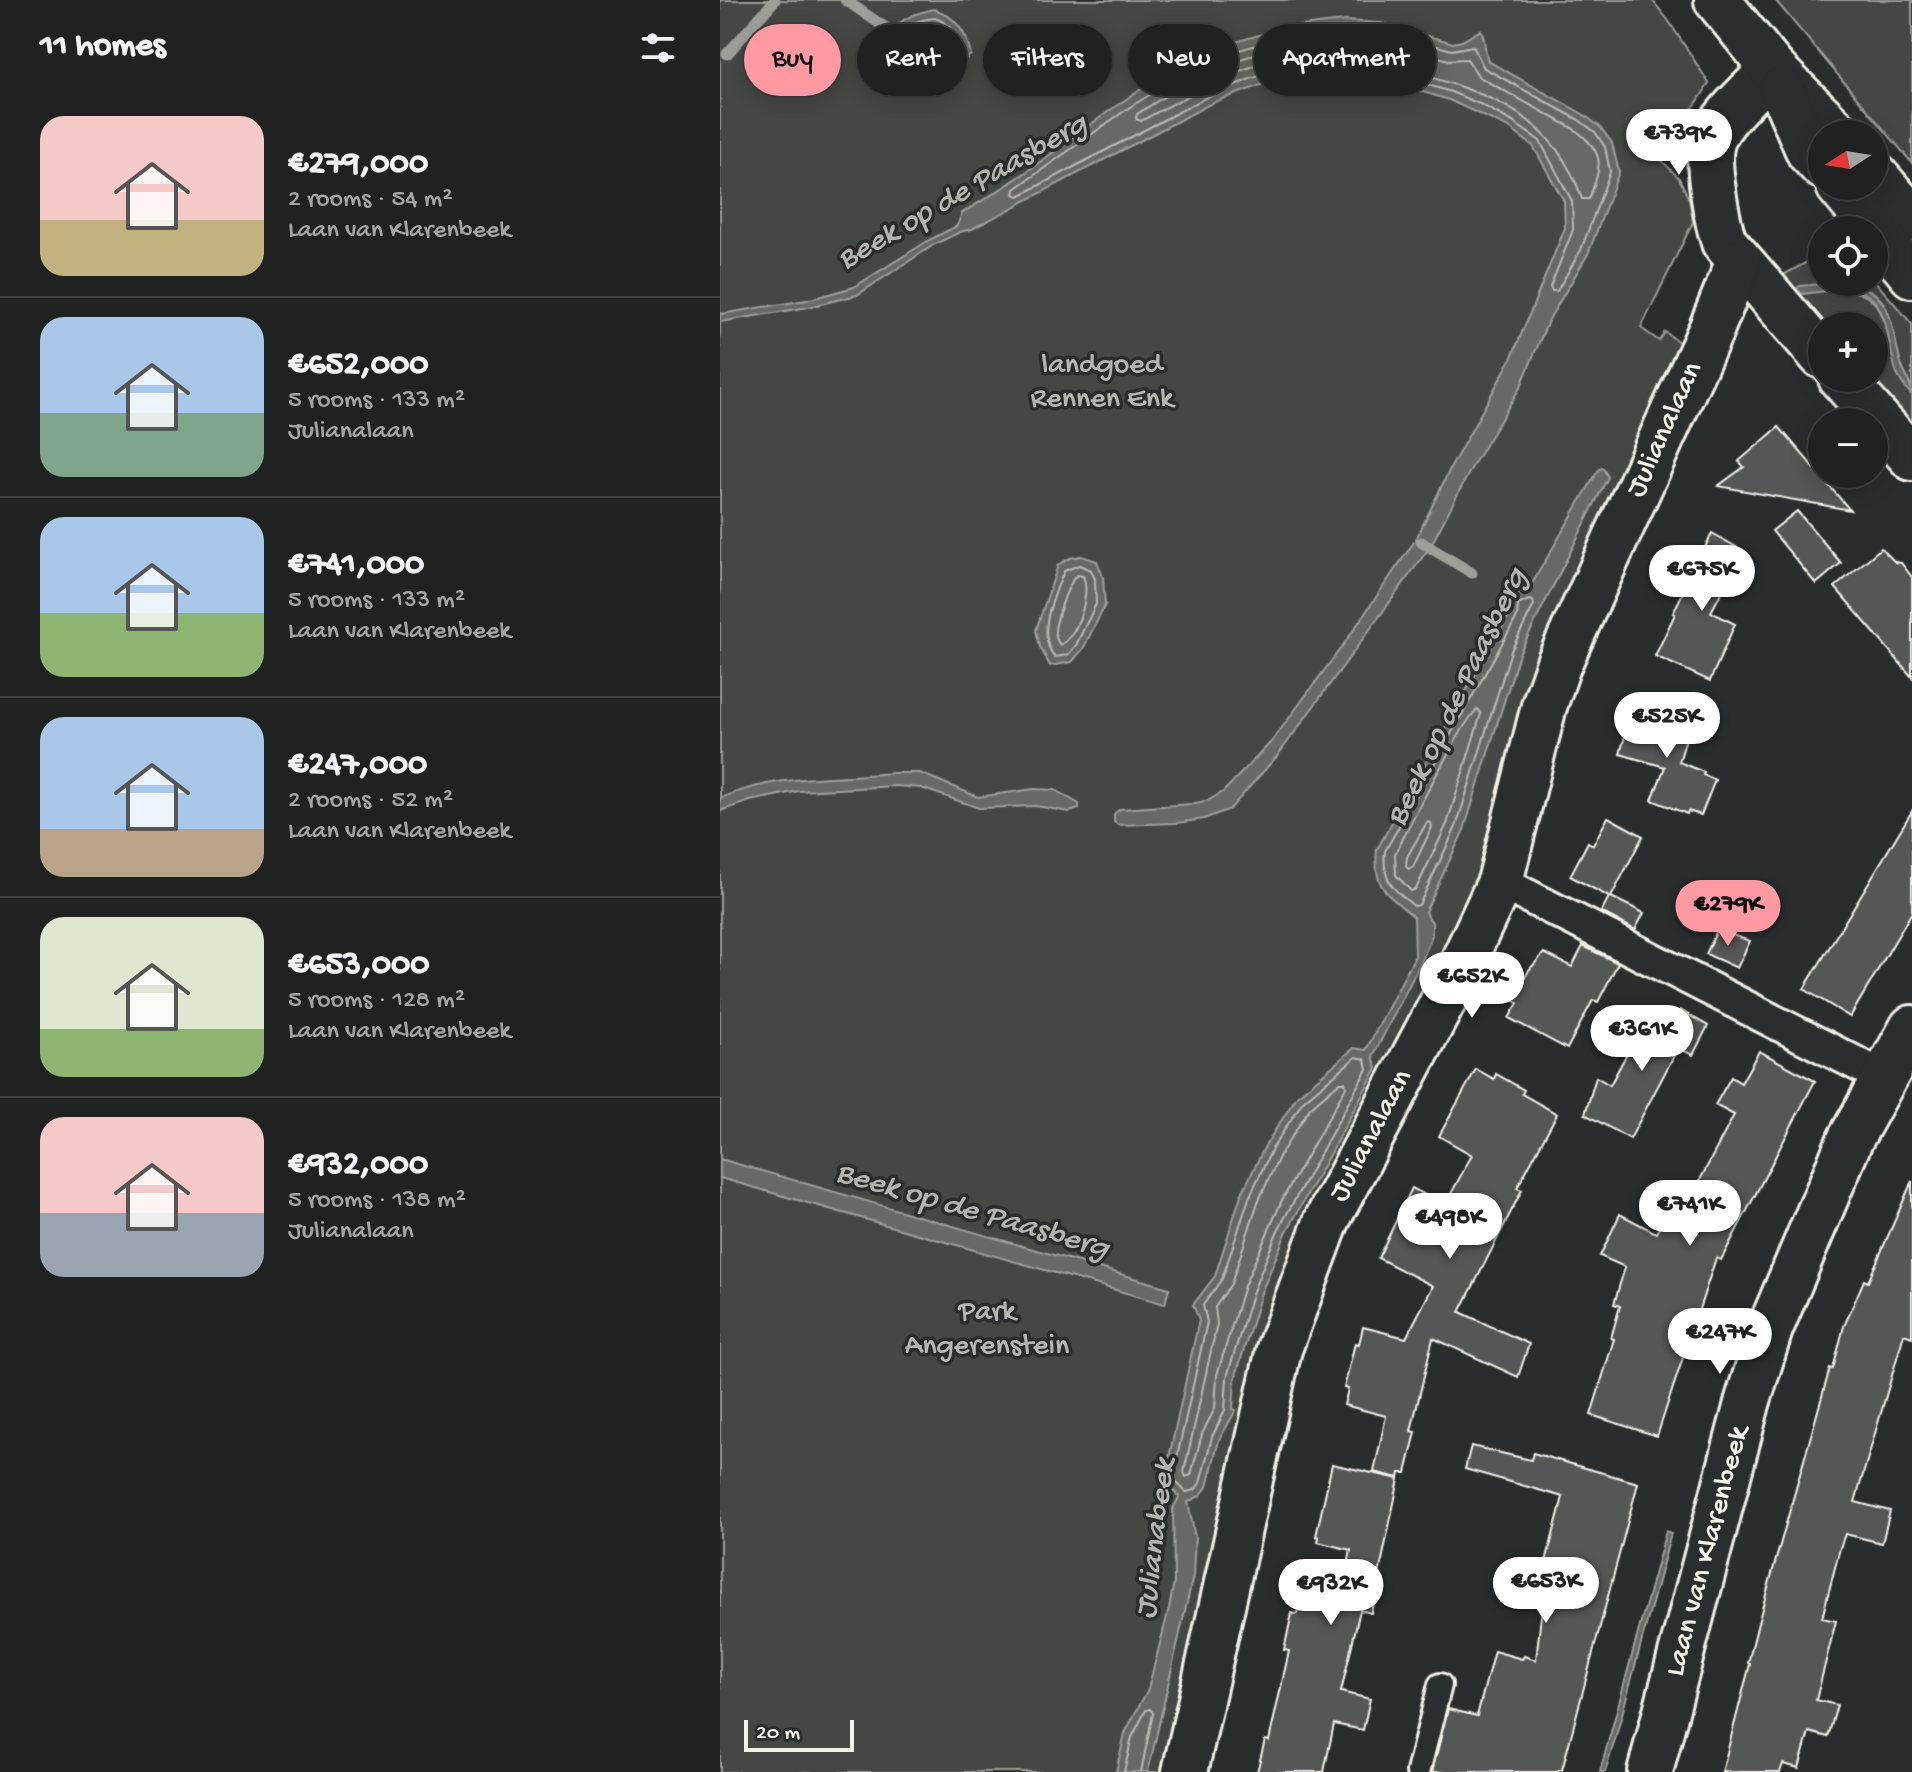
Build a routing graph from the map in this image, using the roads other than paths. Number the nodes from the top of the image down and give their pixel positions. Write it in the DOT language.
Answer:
graph roads {
  1 [pos="1717,0"];
  2 [pos="1773,69"];
  3 [pos="1825,120"];
  4 [pos="1808,150"];
  5 [pos="1888,190"];
  6 [pos="1850,200"];
  7 [pos="1912,218"];
  8 [pos="1739,261"];
  9 [pos="1912,275"];
  10 [pos="1808,340"];
  11 [pos="1853,392"];
  12 [pos="1912,458"];
  13 [pos="1500,882"];
  14 [pos="1912,1028"];
  15 [pos="1883,1077"];
  16 [pos="1440,1685"];
  17 [pos="1185,1772"];
  18 [pos="1418,1772"];
  19 [pos="1650,1772"];
  1 -- 2 [label="street"];
  2 -- 3 [label="street"];
  2 -- 4 [label="street"];
  2 -- 8 [label="street"];
  5 -- 7 [label="street"];
  6 -- 9 [label="street"];
  8 -- 10 [label="street"];
  8 -- 13 [label="street, Julianalaan"];
  11 -- 12 [label="street"];
  13 -- 15 [label="street"];
  13 -- 17 [label="street, Julianalaan"];
  14 -- 15 [label="street, Laan van Klarenbeek"];
  15 -- 19 [label="street, Laan van Klarenbeek"];
  16 -- 18 [label="lane"];
}
